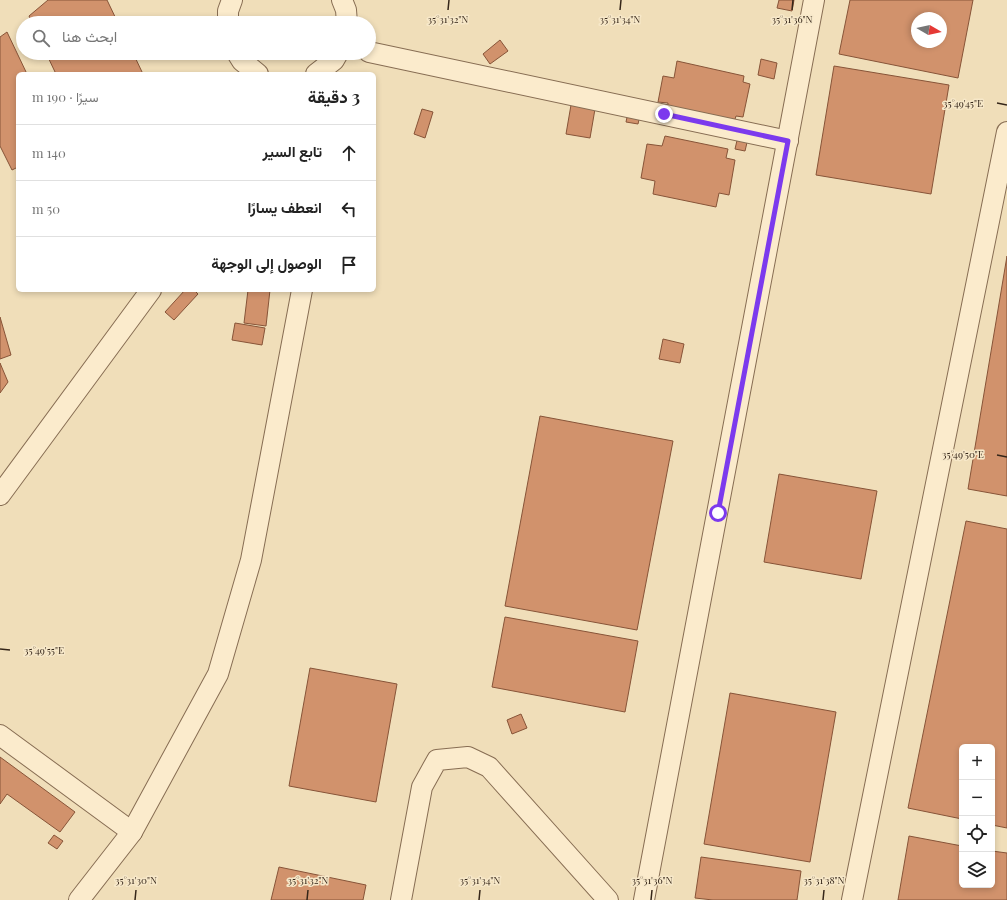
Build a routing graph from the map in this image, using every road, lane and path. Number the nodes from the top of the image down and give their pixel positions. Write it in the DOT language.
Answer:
graph roads {
  1 [pos="232,0"];
  2 [pos="342,0"];
  3 [pos="814,0"];
  4 [pos="228,16"];
  5 [pos="346,16"];
  6 [pos="376,53"];
  7 [pos="332,60"];
  8 [pos="240,63"];
  9 [pos="255,72"];
  10 [pos="321,72"];
  11 [pos="1007,132"];
  12 [pos="788,141"];
  13 [pos="150,292"];
  14 [pos="302,292"];
  15 [pos="0,494"];
  16 [pos="0,734"];
  17 [pos="132,832"];
  18 [pos="79,900"];
  19 [pos="401,900"];
  20 [pos="608,900"];
  21 [pos="644,900"];
  22 [pos="852,900"];
  1 -- 4 [label="street"];
  2 -- 5 [label="street"];
  3 -- 12 [label="street"];
  6 -- 12 [label="street"];
  7 -- 10 [label="street"];
  8 -- 9 [label="street"];
  11 -- 22 [label="street"];
  12 -- 21 [label="street"];
  13 -- 15 [label="street"];
  14 -- 17 [label="street"];
  16 -- 17 [label="street"];
  17 -- 18 [label="street"];
  19 -- 20 [label="street"];
}
